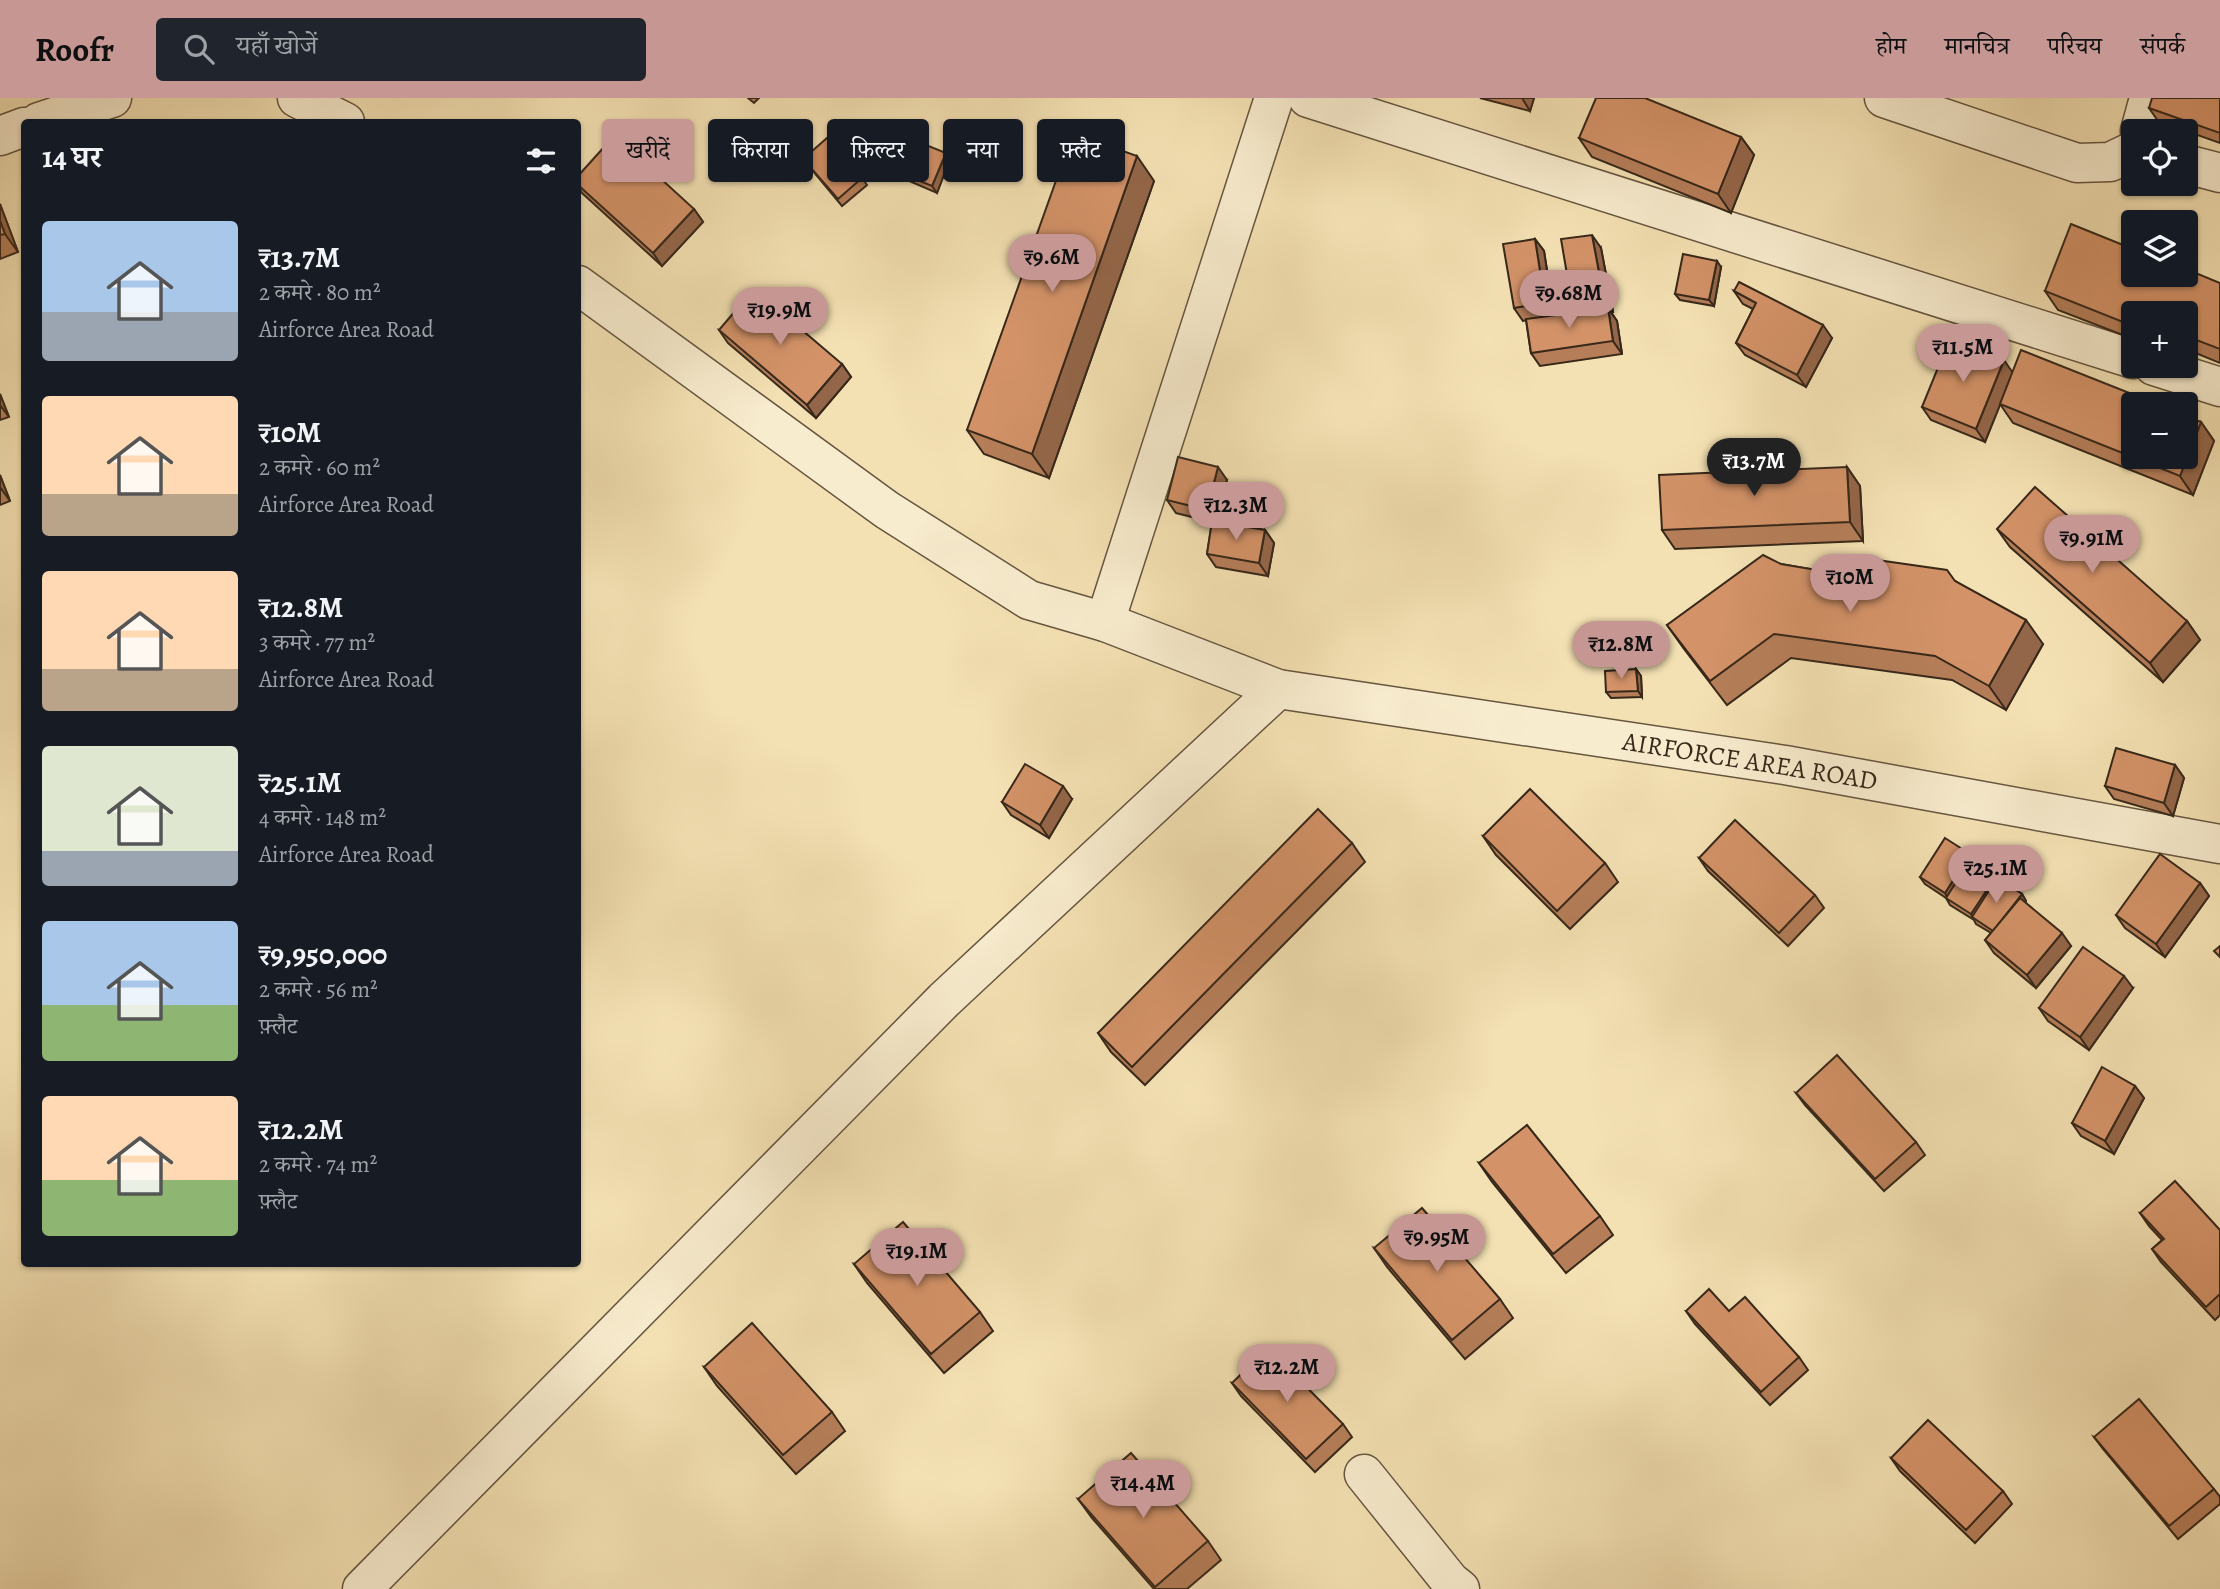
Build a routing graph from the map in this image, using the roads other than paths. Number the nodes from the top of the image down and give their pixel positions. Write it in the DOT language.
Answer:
graph roads {
  1 [pos="112,98"];
  2 [pos="298,98"];
  3 [pos="1274,98"];
  4 [pos="1308,98"];
  5 [pos="1884,98"];
  6 [pos="2149,98"];
  7 [pos="48,119"];
  8 [pos="339,119"];
  9 [pos="2143,119"];
  10 [pos="21,128"];
  11 [pos="0,136"];
  12 [pos="2121,156"];
  13 [pos="2198,167"];
  14 [pos="2220,173"];
  15 [pos="581,287"];
  16 [pos="2121,355"];
  17 [pos="2192,378"];
  18 [pos="2220,387"];
  19 [pos="1105,622"];
  20 [pos="1278,689"];
  21 [pos="2220,844"];
  22 [pos="1364,1474"];
  23 [pos="362,1589"];
  24 [pos="1460,1589"];
  1 -- 7 [label="street"];
  2 -- 8 [label="street"];
  3 -- 19 [label="street"];
  4 -- 16 [label="street"];
  5 -- 12 [label="street"];
  6 -- 9 [label="street"];
  10 -- 11 [label="street"];
  13 -- 14 [label="street"];
  15 -- 19 [label="street, AIRFORCE AREA ROAD"];
  17 -- 18 [label="street"];
  19 -- 20 [label="street, AIRFORCE AREA ROAD"];
  20 -- 21 [label="street, AIRFORCE AREA ROAD"];
  20 -- 23 [label="street"];
  22 -- 24 [label="street"];
}
